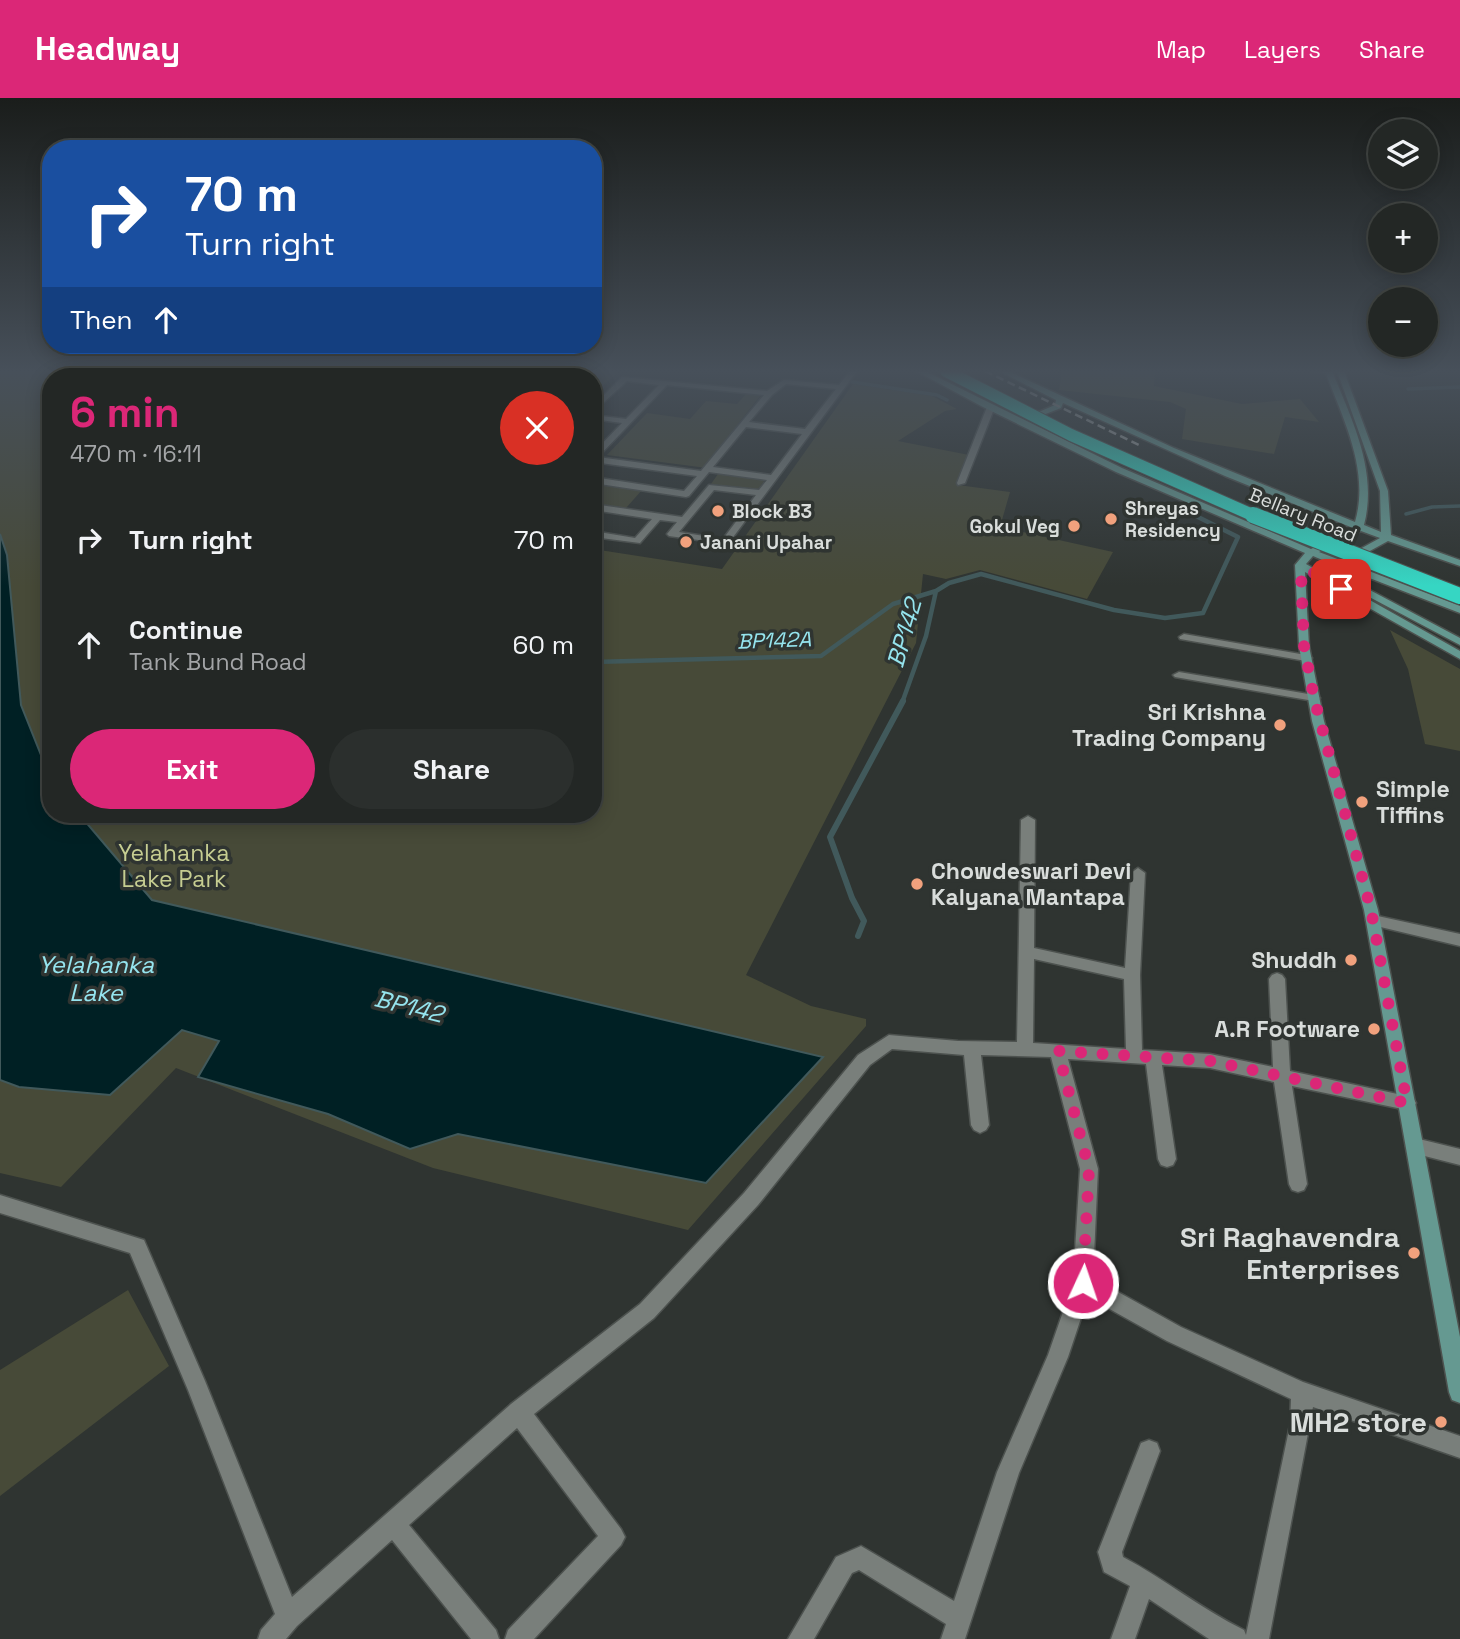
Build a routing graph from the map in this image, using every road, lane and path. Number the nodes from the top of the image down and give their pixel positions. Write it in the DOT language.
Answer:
graph roads {
  1 [pos="729,443"];
  2 [pos="798,443"];
  3 [pos="979,443"];
  4 [pos="1058,443"];
  5 [pos="1089,443"];
  6 [pos="1111,443"];
  7 [pos="1156,443"];
  8 [pos="1354,443"];
  9 [pos="1367,443"];
  10 [pos="602,459"];
  11 [pos="608,460"];
  12 [pos="602,466"];
  13 [pos="706,472"];
  14 [pos="773,478"];
  15 [pos="602,482"];
  16 [pos="961,483"];
  17 [pos="1366,490"];
  18 [pos="1384,491"];
  19 [pos="762,493"];
  20 [pos="602,509"];
  21 [pos="658,517"];
  22 [pos="683,520"];
  23 [pos="1358,529"];
  24 [pos="602,535"];
  25 [pos="1386,538"];
  26 [pos="1460,563"];
  27 [pos="1338,564"];
  28 [pos="1310,566"];
  29 [pos="1460,584"];
  30 [pos="1460,596"];
  31 [pos="1460,610"];
  32 [pos="1184,637"];
  33 [pos="1460,642"];
  34 [pos="1460,656"];
  35 [pos="1306,658"];
  36 [pos="1179,674"];
  37 [pos="1314,698"];
  38 [pos="1028,820"];
  39 [pos="1138,873"];
  40 [pos="1373,920"];
  41 [pos="1460,940"];
  42 [pos="1026,952"];
  43 [pos="1132,975"];
  44 [pos="1277,979"];
  45 [pos="972,1048"];
  46 [pos="1025,1049"];
  47 [pos="1058,1051"];
  48 [pos="1143,1057"];
  49 [pos="1282,1076"];
  50 [pos="1407,1103"];
  51 [pos="980,1125"];
  52 [pos="1415,1146"];
  53 [pos="1460,1157"];
  54 [pos="1167,1159"];
  55 [pos="1298,1184"];
  56 [pos="0,1204"];
  57 [pos="1083,1283"];
  58 [pos="1300,1392"];
  59 [pos="1460,1392"];
  60 [pos="519,1412"];
  61 [pos="1460,1447"];
  62 [pos="1149,1451"];
  63 [pos="394,1524"];
  64 [pos="1144,1581"];
  65 [pos="288,1617"];
  66 [pos="956,1629"];
  67 [pos="270,1639"];
  68 [pos="487,1639"];
  69 [pos="517,1639"];
  70 [pos="800,1639"];
  71 [pos="1123,1639"];
  72 [pos="1235,1639"];
  73 [pos="1257,1639"];
  1 -- 13 [label="street"];
  2 -- 14 [label="street"];
  3 -- 16 [label="street"];
  4 -- 28 [label="main road"];
  5 -- 30 [label="highway, Bellary Road, bridge"];
  6 -- 29 [label="highway, Bellary Road"];
  7 -- 23 [label="main road"];
  8 -- 17 [label="main road"];
  9 -- 18 [label="main road"];
  10 -- 11 [label="street"];
  11 -- 12 [label="street"];
  11 -- 13 [label="street"];
  13 -- 14 [label="street"];
  13 -- 15 [label="street"];
  14 -- 19 [label="street"];
  17 -- 18 [label="main road"];
  17 -- 23 [label="main road"];
  18 -- 25 [label="main road"];
  19 -- 22 [label="street"];
  19 -- 22 [label="street"];
  20 -- 21 [label="street"];
  21 -- 22 [label="street"];
  21 -- 24 [label="street"];
  23 -- 25 [label="main road"];
  23 -- 28 [label="main road"];
  25 -- 26 [label="main road"];
  25 -- 27 [label="main road"];
  27 -- 28 [label="main road"];
  27 -- 28 [label="main road"];
  27 -- 31 [label="main road"];
  28 -- 33 [label="main road"];
  28 -- 34 [label="main road"];
  28 -- 35 [label="main road"];
  32 -- 35 [label="street"];
  35 -- 37 [label="main road"];
  36 -- 37 [label="street"];
  37 -- 40 [label="main road"];
  38 -- 42 [label="street"];
  39 -- 43 [label="street"];
  40 -- 41 [label="street"];
  40 -- 50 [label="main road"];
  42 -- 43 [label="street"];
  42 -- 46 [label="street"];
  43 -- 48 [label="street"];
  44 -- 49 [label="street"];
  45 -- 46 [label="street"];
  45 -- 51 [label="street"];
  45 -- 60 [label="street"];
  46 -- 47 [label="street"];
  47 -- 48 [label="street"];
  47 -- 57 [label="street"];
  48 -- 49 [label="street"];
  48 -- 54 [label="street"];
  49 -- 50 [label="street"];
  49 -- 55 [label="street"];
  50 -- 52 [label="main road"];
  52 -- 53 [label="street"];
  52 -- 59 [label="main road"];
  56 -- 65 [label="street"];
  57 -- 58 [label="street"];
  57 -- 66 [label="street"];
  58 -- 61 [label="street"];
  58 -- 73 [label="street"];
  60 -- 63 [label="street"];
  60 -- 69 [label="street"];
  62 -- 64 [label="street"];
  63 -- 65 [label="street"];
  63 -- 68 [label="street"];
  64 -- 71 [label="street"];
  64 -- 72 [label="street"];
  65 -- 67 [label="street"];
  66 -- 70 [label="street"];
}
